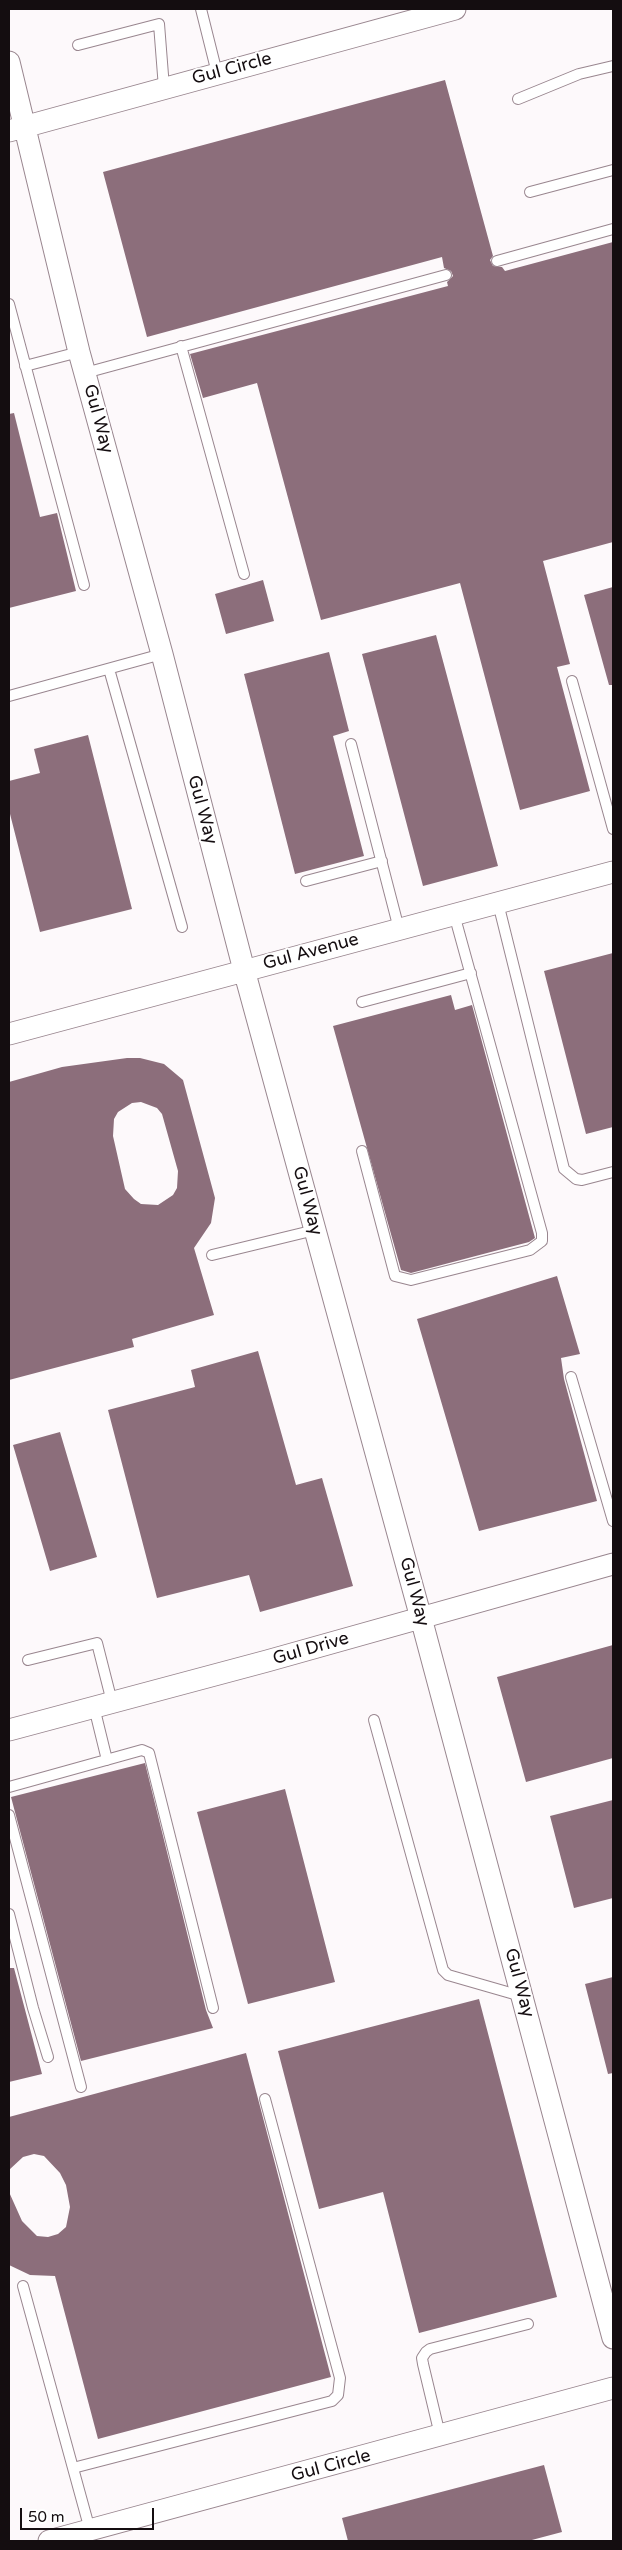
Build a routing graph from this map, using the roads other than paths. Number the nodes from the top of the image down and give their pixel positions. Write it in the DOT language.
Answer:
graph roads {
  1 [pos="203,9"];
  2 [pos="456,9"];
  3 [pos="78,45"];
  4 [pos="9,62"];
  5 [pos="613,66"];
  6 [pos="217,73"];
  7 [pos="164,88"];
  8 [pos="518,99"];
  9 [pos="17,129"];
  10 [pos="613,170"];
  11 [pos="530,192"];
  12 [pos="613,229"];
  13 [pos="497,261"];
  14 [pos="446,275"];
  15 [pos="9,304"];
  16 [pos="181,346"];
  17 [pos="80,352"];
  18 [pos="25,366"];
  19 [pos="85,372"];
  20 [pos="244,574"];
  21 [pos="84,585"];
  22 [pos="162,654"];
  23 [pos="108,669"];
  24 [pos="572,681"];
  25 [pos="9,696"];
  26 [pos="350,744"];
  27 [pos="613,829"];
  28 [pos="382,861"];
  29 [pos="613,872"];
  30 [pos="306,881"];
  31 [pos="498,903"];
  32 [pos="454,914"];
  33 [pos="182,928"];
  34 [pos="399,929"];
  35 [pos="244,970"];
  36 [pos="471,973"];
  37 [pos="362,1002"];
  38 [pos="9,1034"];
  39 [pos="362,1151"];
  40 [pos="613,1172"];
  41 [pos="315,1230"];
  42 [pos="212,1255"];
  43 [pos="571,1377"];
  44 [pos="613,1521"];
  45 [pos="613,1564"];
  46 [pos="421,1618"];
  47 [pos="28,1660"];
  48 [pos="103,1704"];
  49 [pos="374,1720"];
  50 [pos="9,1730"];
  51 [pos="107,1760"];
  52 [pos="9,1787"];
  53 [pos="9,1815"];
  54 [pos="9,1914"];
  55 [pos="522,1996"];
  56 [pos="213,2008"];
  57 [pos="48,2057"];
  58 [pos="81,2087"];
  59 [pos="265,2099"];
  60 [pos="23,2286"];
  61 [pos="528,2324"];
  62 [pos="613,2338"];
  63 [pos="613,2388"];
  64 [pos="440,2435"];
  65 [pos="73,2468"];
  66 [pos="90,2530"];
  67 [pos="49,2541"];
  1 -- 6 [label="lane"];
  2 -- 6 [label="street, Gul Circle"];
  3 -- 7 [label="lane"];
  4 -- 9 [label="street, Gul Way"];
  5 -- 8 [label="lane"];
  6 -- 7 [label="street, Gul Circle"];
  7 -- 9 [label="street, Gul Circle"];
  9 -- 17 [label="street, Gul Way"];
  10 -- 11 [label="lane"];
  12 -- 13 [label="lane"];
  14 -- 16 [label="lane"];
  15 -- 18 [label="lane"];
  16 -- 19 [label="lane"];
  16 -- 20 [label="lane"];
  17 -- 18 [label="lane"];
  17 -- 19 [label="street, Gul Way"];
  18 -- 21 [label="lane"];
  19 -- 22 [label="street, Gul Way"];
  22 -- 23 [label="lane"];
  22 -- 35 [label="street, Gul Way"];
  23 -- 25 [label="lane"];
  23 -- 33 [label="lane"];
  24 -- 27 [label="lane"];
  26 -- 28 [label="lane"];
  28 -- 30 [label="lane"];
  28 -- 34 [label="lane"];
  29 -- 31 [label="street, Gul Avenue"];
  31 -- 32 [label="street, Gul Avenue"];
  31 -- 40 [label="lane"];
  32 -- 34 [label="street, Gul Avenue"];
  32 -- 36 [label="lane"];
  34 -- 35 [label="street, Gul Avenue"];
  35 -- 38 [label="street, Gul Avenue"];
  35 -- 41 [label="street, Gul Way"];
  36 -- 37 [label="lane"];
  36 -- 39 [label="lane"];
  41 -- 42 [label="lane"];
  41 -- 46 [label="street, Gul Way"];
  43 -- 44 [label="lane"];
  45 -- 46 [label="street, Gul Drive"];
  46 -- 48 [label="street, Gul Drive"];
  46 -- 55 [label="street, Gul Way"];
  47 -- 48 [label="lane"];
  48 -- 50 [label="street, Gul Drive"];
  48 -- 51 [label="lane"];
  49 -- 55 [label="lane"];
  51 -- 52 [label="lane"];
  51 -- 56 [label="lane"];
  53 -- 58 [label="lane"];
  54 -- 57 [label="lane"];
  55 -- 62 [label="street, Gul Way"];
  59 -- 65 [label="lane"];
  60 -- 65 [label="lane"];
  61 -- 64 [label="lane"];
  63 -- 64 [label="street, Gul Circle"];
  64 -- 66 [label="street, Gul Circle"];
  65 -- 66 [label="lane"];
  66 -- 67 [label="street, Gul Circle"];
}
